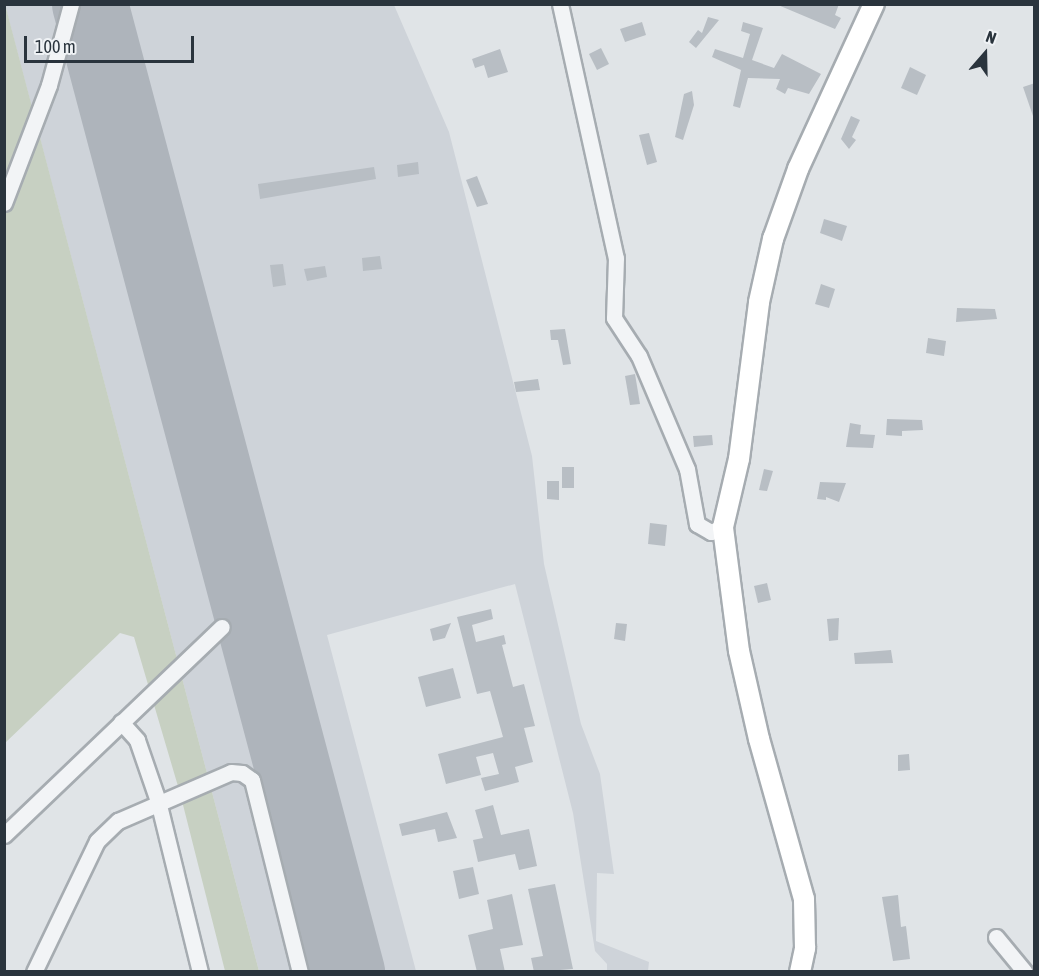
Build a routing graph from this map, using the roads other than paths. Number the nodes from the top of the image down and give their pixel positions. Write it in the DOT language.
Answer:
graph roads {
  1 [pos="70,4"];
  2 [pos="560,4"];
  3 [pos="874,4"];
  4 [pos="4,203"];
  5 [pos="723,527"];
  6 [pos="222,627"];
  7 [pos="121,722"];
  8 [pos="158,801"];
  9 [pos="4,835"];
  10 [pos="996,937"];
  11 [pos="34,972"];
  12 [pos="200,972"];
  13 [pos="300,972"];
  14 [pos="800,972"];
  15 [pos="1025,972"];
  1 -- 4 [label="street"];
  2 -- 5 [label="street"];
  3 -- 5 [label="main road"];
  5 -- 14 [label="main road"];
  6 -- 7 [label="street"];
  7 -- 8 [label="street"];
  7 -- 9 [label="street"];
  8 -- 11 [label="street"];
  8 -- 12 [label="street"];
  8 -- 13 [label="street"];
  10 -- 15 [label="street"];
}
